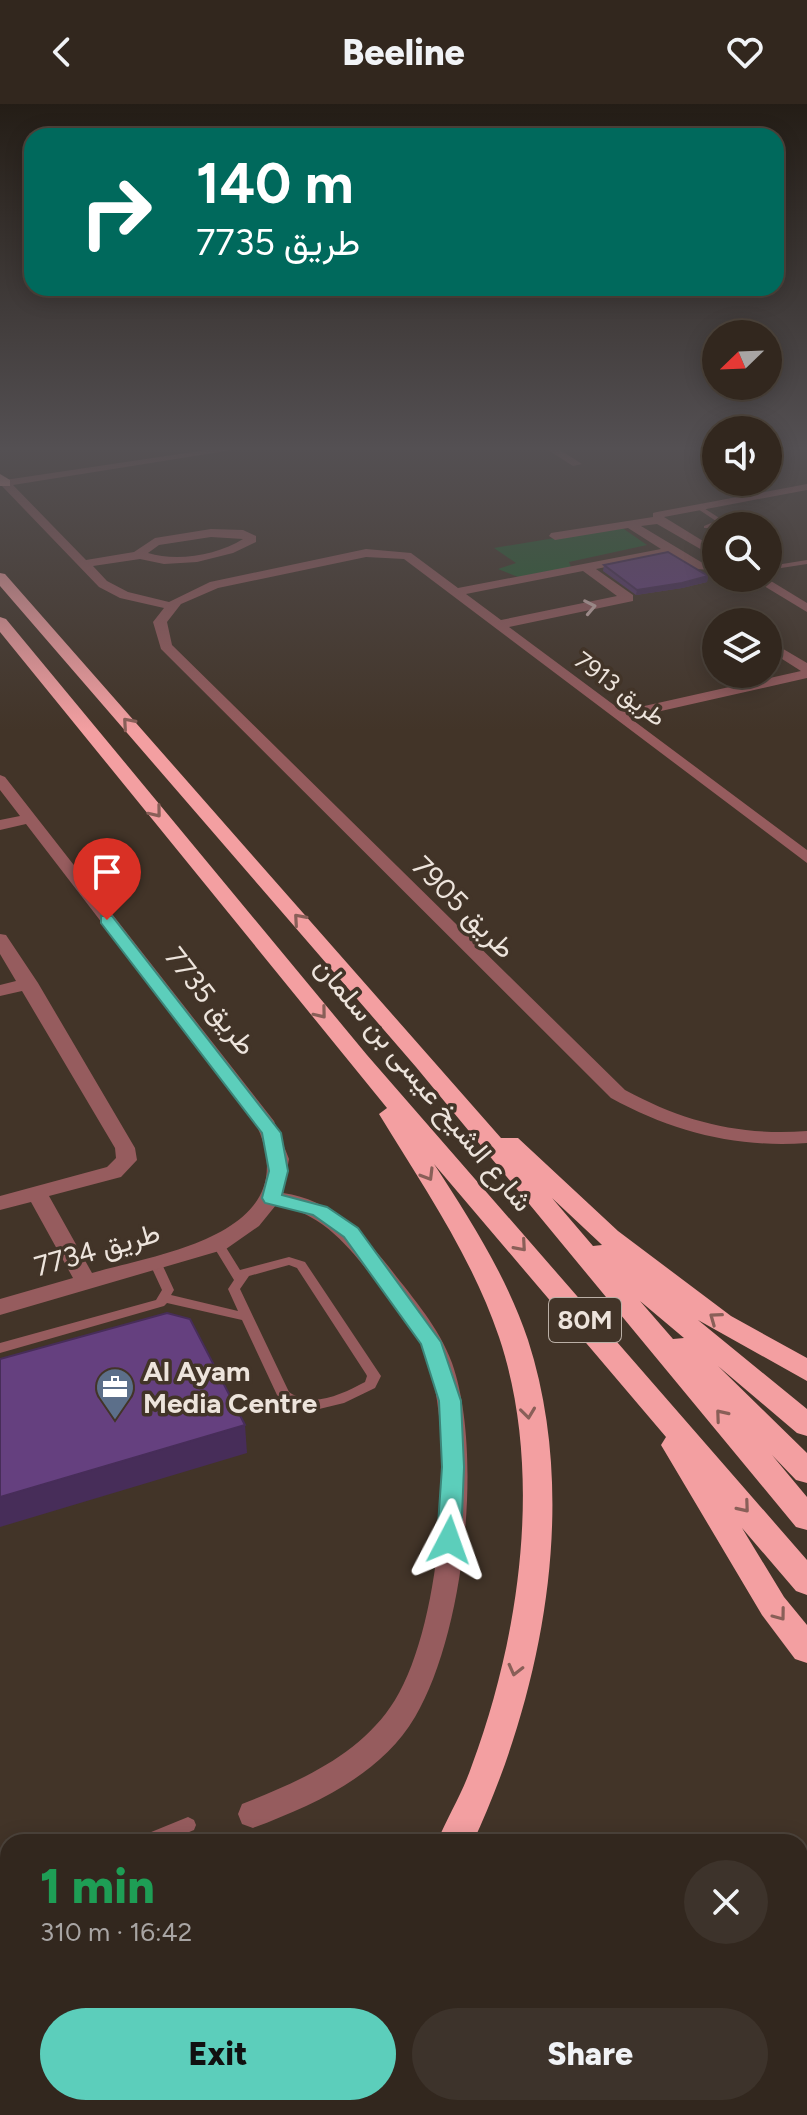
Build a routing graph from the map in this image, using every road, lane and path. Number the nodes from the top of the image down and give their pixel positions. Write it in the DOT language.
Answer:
graph roads {
  1 [pos="64,544"];
  2 [pos="151,544"];
  3 [pos="244,544"];
  4 [pos="662,544"];
  5 [pos="673,550"];
  6 [pos="140,555"];
  7 [pos="807,562"];
  8 [pos="83,564"];
  9 [pos="702,565"];
  10 [pos="782,566"];
  11 [pos="585,567"];
  12 [pos="0,577"];
  13 [pos="780,592"];
  14 [pos="454,593"];
  15 [pos="171,606"];
  16 [pos="807,608"];
  17 [pos="0,622"];
  18 [pos="497,625"];
  19 [pos="782,654"];
  20 [pos="807,672"];
  21 [pos="619,716"];
  22 [pos="0,780"];
  23 [pos="28,819"];
  24 [pos="0,825"];
  25 [pos="807,858"];
  26 [pos="0,939"];
  27 [pos="29,983"];
  28 [pos="0,991"];
  29 [pos="359,1060"];
  30 [pos="424,1062"];
  31 [pos="807,1137"];
  32 [pos="37,1194"];
  33 [pos="537,1196"];
  34 [pos="271,1198"];
  35 [pos="0,1203"];
  36 [pos="576,1243"];
  37 [pos="214,1246"];
  38 [pos="156,1264"];
  39 [pos="239,1278"];
  40 [pos="87,1284"];
  41 [pos="165,1298"];
  42 [pos="0,1307"];
  43 [pos="247,1317"];
  44 [pos="0,1348"];
  45 [pos="807,1371"];
  46 [pos="637,1381"];
  47 [pos="807,1425"];
  48 [pos="807,1472"];
  49 [pos="807,1518"];
  50 [pos="807,1582"];
  51 [pos="807,1649"];
  52 [pos="253,1814"];
  53 [pos="188,1825"];
  54 [pos="165,1834"];
  55 [pos="459,1834"];
  1 -- 8 [label="street"];
  2 -- 6 [label="street"];
  3 -- 6 [label="street"];
  4 -- 5 [label="street"];
  5 -- 9 [label="street"];
  5 -- 11 [label="street"];
  6 -- 8 [label="street"];
  7 -- 10 [label="lane"];
  8 -- 15 [label="street"];
  11 -- 14 [label="street"];
  18 -- 11 [label="street, one-way"];
  30 -- 12 [label="highway, شارع الشيخ عيسى بن سلمان, one-way"];
  13 -- 16 [label="street"];
  14 -- 15 [label="street, طريق 7913"];
  14 -- 18 [label="street, طريق 7913"];
  15 -- 31 [label="street, طريق 7905"];
  17 -- 29 [label="highway, شارع الشيخ عيسى بن سلمان, one-way"];
  18 -- 21 [label="street, طريق 7913"];
  19 -- 20 [label="street"];
  20 -- 21 [label="street"];
  21 -- 25 [label="street, طريق 7913"];
  22 -- 23 [label="street, طريق 7735"];
  23 -- 24 [label="street"];
  23 -- 34 [label="street, طريق 7735"];
  26 -- 27 [label="street"];
  27 -- 28 [label="street"];
  27 -- 32 [label="street"];
  29 -- 46 [label="highway, شارع الشيخ عيسى بن سلمان / 80M, one-way"];
  29 -- 55 [label="highway, one-way"];
  30 -- 33 [label="highway, شارع الشيخ عيسى بن سلمان / 80M"];
  45 -- 30 [label="highway, one-way"];
  32 -- 35 [label="street"];
  32 -- 40 [label="street"];
  33 -- 36 [label="highway, شارع الشيخ عيسى بن سلمان / 80M"];
  33 -- 47 [label="highway"];
  34 -- 37 [label="street"];
  34 -- 52 [label="street"];
  36 -- 48 [label="highway"];
  49 -- 36 [label="highway, شارع الشيخ عيسى بن سلمان / 80M, one-way"];
  37 -- 38 [label="street, طريق 7734"];
  37 -- 39 [label="lane"];
  38 -- 40 [label="street, طريق 7734"];
  38 -- 41 [label="lane"];
  39 -- 43 [label="lane"];
  39 -- 43 [label="lane"];
  40 -- 42 [label="street, طريق 7734"];
  41 -- 43 [label="lane"];
  41 -- 44 [label="lane"];
  46 -- 50 [label="highway, شارع الشيخ عيسى بن سلمان / 80M, one-way"];
  46 -- 51 [label="highway, one-way"];
  53 -- 54 [label="lane"];
}
